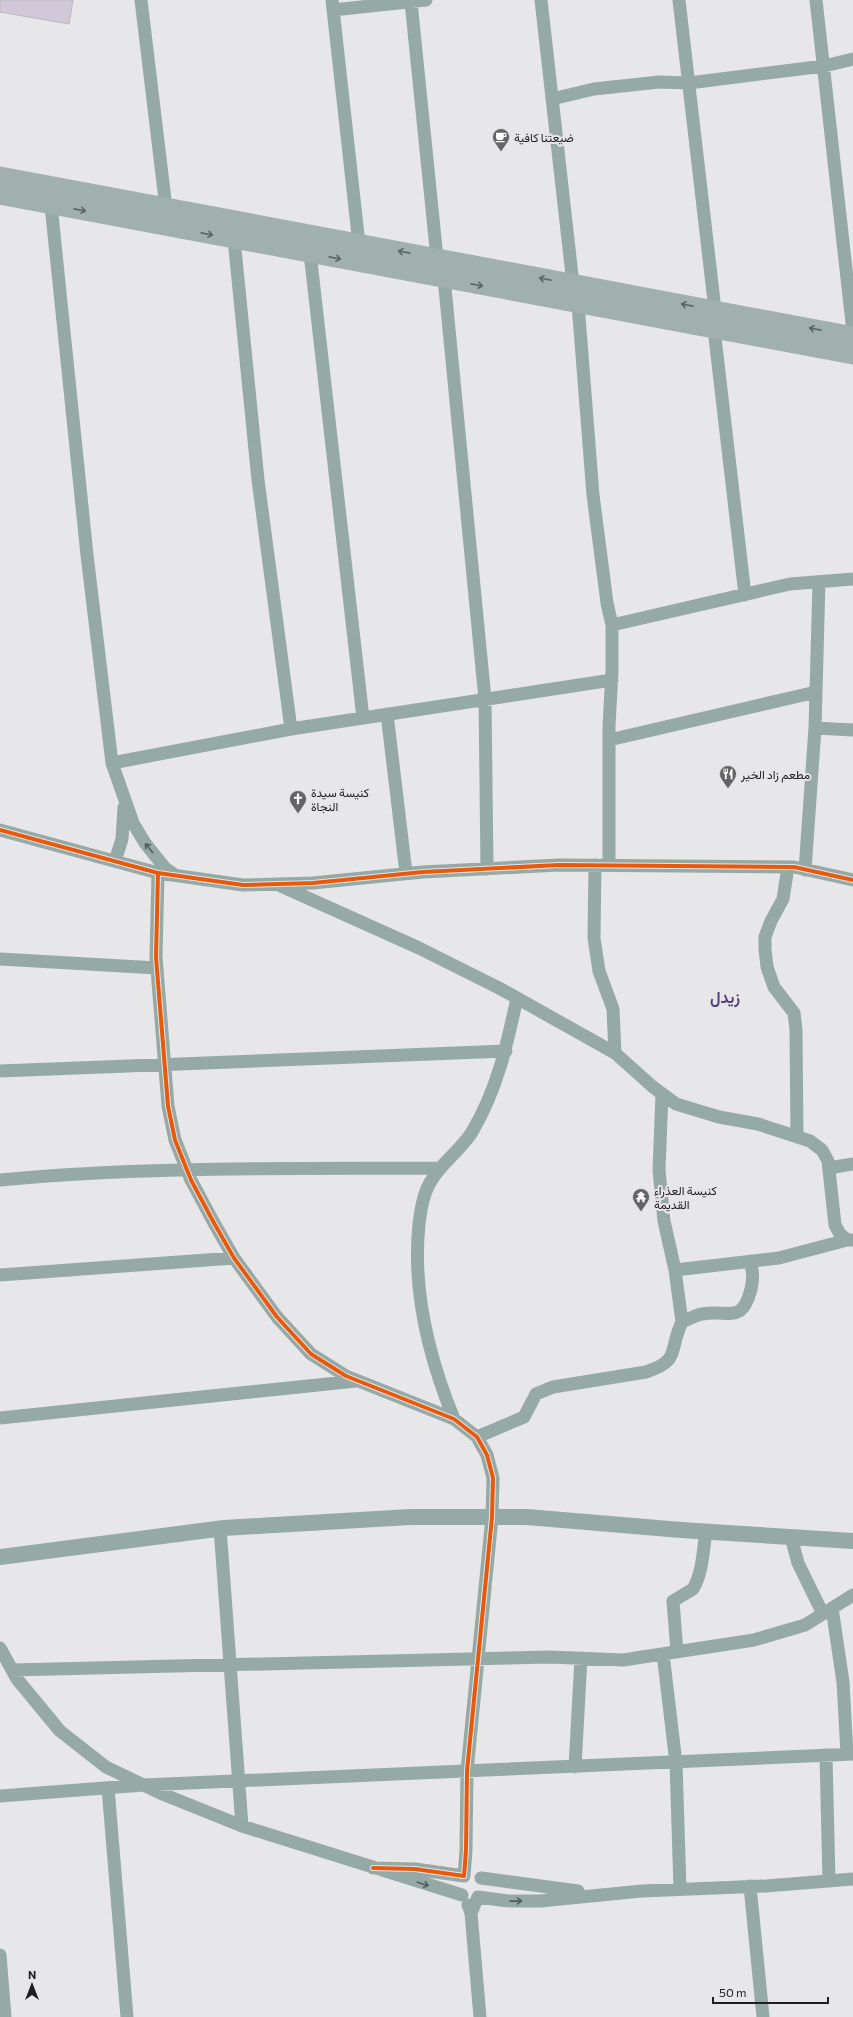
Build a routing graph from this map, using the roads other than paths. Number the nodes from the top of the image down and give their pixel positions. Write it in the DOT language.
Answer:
graph roads {
  1 [pos="141,0"];
  2 [pos="426,0"];
  3 [pos="542,0"];
  4 [pos="679,0"];
  5 [pos="816,0"];
  6 [pos="411,2"];
  7 [pos="333,5"];
  8 [pos="853,59"];
  9 [pos="824,66"];
  10 [pos="689,83"];
  11 [pos="552,99"];
  12 [pos="0,176"];
  13 [pos="0,195"];
  14 [pos="52,205"];
  15 [pos="166,208"];
  16 [pos="234,239"];
  17 [pos="359,244"];
  18 [pos="310,254"];
  19 [pos="437,258"];
  20 [pos="444,278"];
  21 [pos="573,284"];
  22 [pos="578,304"];
  23 [pos="715,310"];
  24 [pos="714,329"];
  25 [pos="853,332"];
  26 [pos="853,336"];
  27 [pos="853,355"];
  28 [pos="853,578"];
  29 [pos="819,582"];
  30 [pos="745,595"];
  31 [pos="612,625"];
  32 [pos="612,680"];
  33 [pos="816,692"];
  34 [pos="485,699"];
  35 [pos="387,714"];
  36 [pos="363,718"];
  37 [pos="815,728"];
  38 [pos="291,729"];
  39 [pos="853,730"];
  40 [pos="609,740"];
  41 [pos="112,764"];
  42 [pos="124,798"];
  43 [pos="0,830"];
  44 [pos="115,861"];
  45 [pos="596,865"];
  46 [pos="609,866"];
  47 [pos="788,867"];
  48 [pos="487,868"];
  49 [pos="805,870"];
  50 [pos="158,873"];
  51 [pos="406,873"];
  52 [pos="175,875"];
  53 [pos="853,880"];
  54 [pos="278,884"];
  55 [pos="0,959"];
  56 [pos="157,968"];
  57 [pos="517,998"];
  58 [pos="506,1051"];
  59 [pos="616,1053"];
  60 [pos="165,1064"];
  61 [pos="0,1071"];
  62 [pos="662,1094"];
  63 [pos="797,1137"];
  64 [pos="853,1164"];
  65 [pos="440,1168"];
  66 [pos="829,1168"];
  67 [pos="188,1171"];
  68 [pos="0,1180"];
  69 [pos="850,1240"];
  70 [pos="234,1258"];
  71 [pos="750,1261"];
  72 [pos="675,1270"];
  73 [pos="0,1275"];
  74 [pos="682,1322"];
  75 [pos="359,1381"];
  76 [pos="0,1418"];
  77 [pos="454,1419"];
  78 [pos="477,1437"];
  79 [pos="492,1517"];
  80 [pos="220,1528"];
  81 [pos="706,1532"];
  82 [pos="791,1537"];
  83 [pos="853,1541"];
  84 [pos="0,1557"];
  85 [pos="853,1595"];
  86 [pos="828,1611"];
  87 [pos="0,1648"];
  88 [pos="677,1652"];
  89 [pos="663,1654"];
  90 [pos="580,1658"];
  91 [pos="478,1659"];
  92 [pos="230,1664"];
  93 [pos="12,1670"];
  94 [pos="850,1754"];
  95 [pos="826,1755"];
  96 [pos="676,1763"];
  97 [pos="575,1767"];
  98 [pos="467,1771"];
  99 [pos="238,1781"];
  100 [pos="144,1785"];
  101 [pos="108,1788"];
  102 [pos="0,1796"];
  103 [pos="242,1826"];
  104 [pos="373,1868"];
  105 [pos="474,1876"];
  106 [pos="853,1879"];
  107 [pos="829,1881"];
  108 [pos="750,1886"];
  109 [pos="680,1889"];
  110 [pos="604,1894"];
  111 [pos="468,1897"];
  112 [pos="0,1955"];
  113 [pos="5,2017"];
  114 [pos="127,2017"];
  115 [pos="480,2017"];
  116 [pos="763,2017"];
  1 -- 15 [label="street"];
  2 -- 6 [label="street"];
  3 -- 11 [label="street"];
  4 -- 10 [label="street"];
  5 -- 9 [label="street"];
  6 -- 7 [label="street"];
  6 -- 19 [label="street"];
  7 -- 17 [label="street"];
  8 -- 9 [label="street"];
  9 -- 10 [label="street"];
  9 -- 25 [label="street"];
  10 -- 11 [label="street"];
  10 -- 23 [label="street"];
  11 -- 21 [label="street"];
  12 -- 15 [label="main road"];
  13 -- 14 [label="main road"];
  14 -- 16 [label="main road, one-way"];
  14 -- 41 [label="street"];
  15 -- 17 [label="main road"];
  16 -- 18 [label="main road"];
  16 -- 38 [label="street"];
  19 -- 17 [label="main road, one-way"];
  18 -- 20 [label="main road, one-way"];
  18 -- 36 [label="street"];
  21 -- 19 [label="main road, one-way"];
  20 -- 22 [label="main road, one-way"];
  20 -- 34 [label="street"];
  23 -- 21 [label="main road, one-way"];
  22 -- 24 [label="main road"];
  22 -- 31 [label="street"];
  26 -- 23 [label="main road, one-way"];
  24 -- 27 [label="main road"];
  24 -- 30 [label="street"];
  28 -- 29 [label="street"];
  29 -- 30 [label="street"];
  29 -- 33 [label="street"];
  30 -- 31 [label="street"];
  31 -- 32 [label="street"];
  32 -- 34 [label="street"];
  32 -- 40 [label="street"];
  33 -- 37 [label="street"];
  33 -- 40 [label="street"];
  34 -- 35 [label="street"];
  34 -- 48 [label="street"];
  35 -- 36 [label="street"];
  35 -- 51 [label="street"];
  36 -- 38 [label="street"];
  37 -- 39 [label="street"];
  37 -- 49 [label="street"];
  38 -- 41 [label="street"];
  40 -- 46 [label="street"];
  41 -- 42 [label="street"];
  42 -- 44 [label="street"];
  52 -- 42 [label="street, one-way"];
  43 -- 44 [label="street"];
  44 -- 50 [label="street"];
  45 -- 46 [label="street"];
  45 -- 48 [label="street"];
  45 -- 59 [label="street"];
  46 -- 47 [label="street"];
  47 -- 49 [label="street"];
  47 -- 63 [label="street"];
  48 -- 51 [label="street"];
  49 -- 53 [label="street"];
  50 -- 52 [label="street"];
  50 -- 56 [label="street"];
  51 -- 54 [label="street"];
  52 -- 54 [label="street"];
  54 -- 57 [label="street"];
  55 -- 56 [label="street"];
  56 -- 60 [label="street"];
  57 -- 58 [label="street"];
  57 -- 59 [label="street"];
  58 -- 60 [label="street"];
  58 -- 65 [label="street"];
  59 -- 62 [label="street"];
  60 -- 61 [label="street"];
  60 -- 67 [label="street"];
  62 -- 63 [label="street"];
  62 -- 72 [label="street"];
  63 -- 66 [label="street"];
  64 -- 66 [label="street"];
  65 -- 67 [label="street"];
  65 -- 77 [label="street"];
  66 -- 69 [label="street"];
  67 -- 68 [label="street"];
  67 -- 70 [label="street"];
  69 -- 71 [label="street"];
  70 -- 73 [label="street"];
  70 -- 75 [label="street"];
  71 -- 72 [label="street"];
  71 -- 74 [label="street"];
  72 -- 74 [label="street"];
  74 -- 78 [label="street"];
  75 -- 76 [label="street"];
  75 -- 77 [label="street"];
  77 -- 78 [label="street"];
  78 -- 79 [label="street"];
  79 -- 80 [label="street"];
  79 -- 81 [label="street"];
  79 -- 91 [label="street"];
  80 -- 84 [label="street"];
  80 -- 92 [label="street"];
  81 -- 82 [label="street"];
  81 -- 88 [label="street"];
  82 -- 83 [label="street"];
  82 -- 86 [label="street"];
  85 -- 86 [label="street"];
  86 -- 88 [label="street"];
  86 -- 94 [label="street"];
  87 -- 93 [label="street"];
  88 -- 89 [label="street"];
  89 -- 90 [label="street"];
  89 -- 96 [label="street"];
  90 -- 91 [label="street"];
  90 -- 97 [label="street"];
  91 -- 92 [label="street"];
  91 -- 98 [label="street"];
  92 -- 93 [label="street"];
  92 -- 99 [label="street"];
  93 -- 100 [label="street"];
  94 -- 95 [label="street"];
  95 -- 96 [label="street"];
  95 -- 107 [label="street"];
  96 -- 97 [label="street"];
  96 -- 109 [label="street"];
  97 -- 98 [label="street"];
  98 -- 99 [label="street"];
  98 -- 105 [label="street"];
  99 -- 100 [label="street"];
  99 -- 103 [label="street"];
  100 -- 101 [label="street"];
  100 -- 103 [label="street"];
  101 -- 102 [label="street"];
  101 -- 114 [label="street"];
  103 -- 104 [label="street"];
  104 -- 105 [label="street"];
  104 -- 111 [label="street, one-way"];
  105 -- 110 [label="street"];
  105 -- 111 [label="street"];
  105 -- 111 [label="street"];
  106 -- 107 [label="street"];
  107 -- 108 [label="street"];
  108 -- 109 [label="street"];
  108 -- 116 [label="street"];
  109 -- 110 [label="street"];
  111 -- 110 [label="street, one-way"];
  111 -- 115 [label="street"];
  112 -- 113 [label="street"];
}
